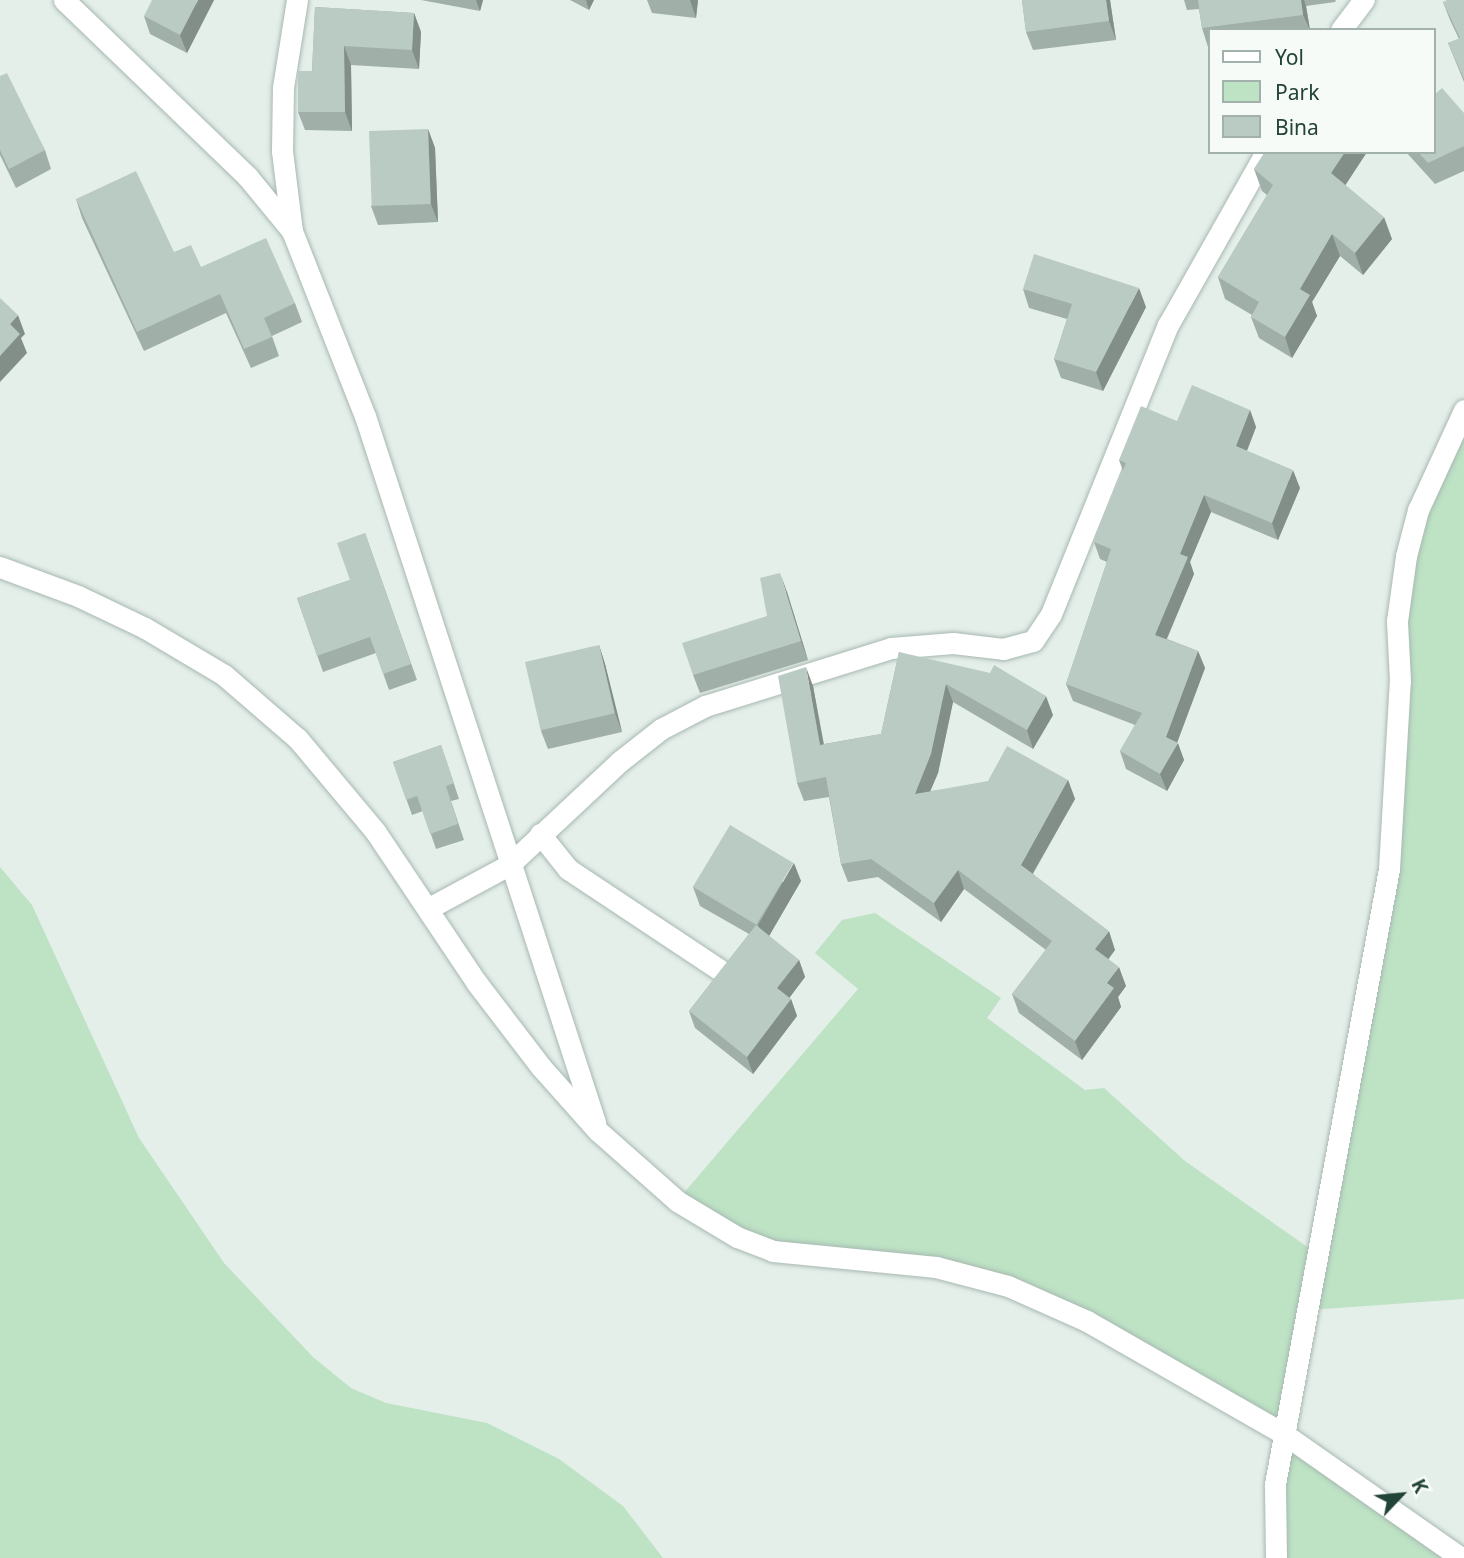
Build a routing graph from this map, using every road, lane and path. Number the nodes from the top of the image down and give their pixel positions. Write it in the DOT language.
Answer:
graph roads {
  1 [pos="64,0"];
  2 [pos="297,0"];
  3 [pos="1364,0"];
  4 [pos="1343,28"];
  5 [pos="1265,154"];
  6 [pos="292,231"];
  7 [pos="1464,410"];
  8 [pos="0,567"];
  9 [pos="540,834"];
  10 [pos="509,865"];
  11 [pos="429,908"];
  12 [pos="723,972"];
  13 [pos="598,1131"];
  14 [pos="1284,1434"];
  15 [pos="1458,1557"];
  16 [pos="1276,1558"];
  1 -- 6 [label="street"];
  2 -- 6 [label="street"];
  3 -- 4 [label="street"];
  5 -- 9 [label="street"];
  6 -- 10 [label="street"];
  7 -- 14 [label="street"];
  8 -- 11 [label="street"];
  9 -- 10 [label="street"];
  9 -- 12 [label="street"];
  10 -- 11 [label="street"];
  10 -- 13 [label="street"];
  11 -- 13 [label="street"];
  13 -- 14 [label="street"];
  14 -- 15 [label="street"];
  14 -- 16 [label="street"];
}
